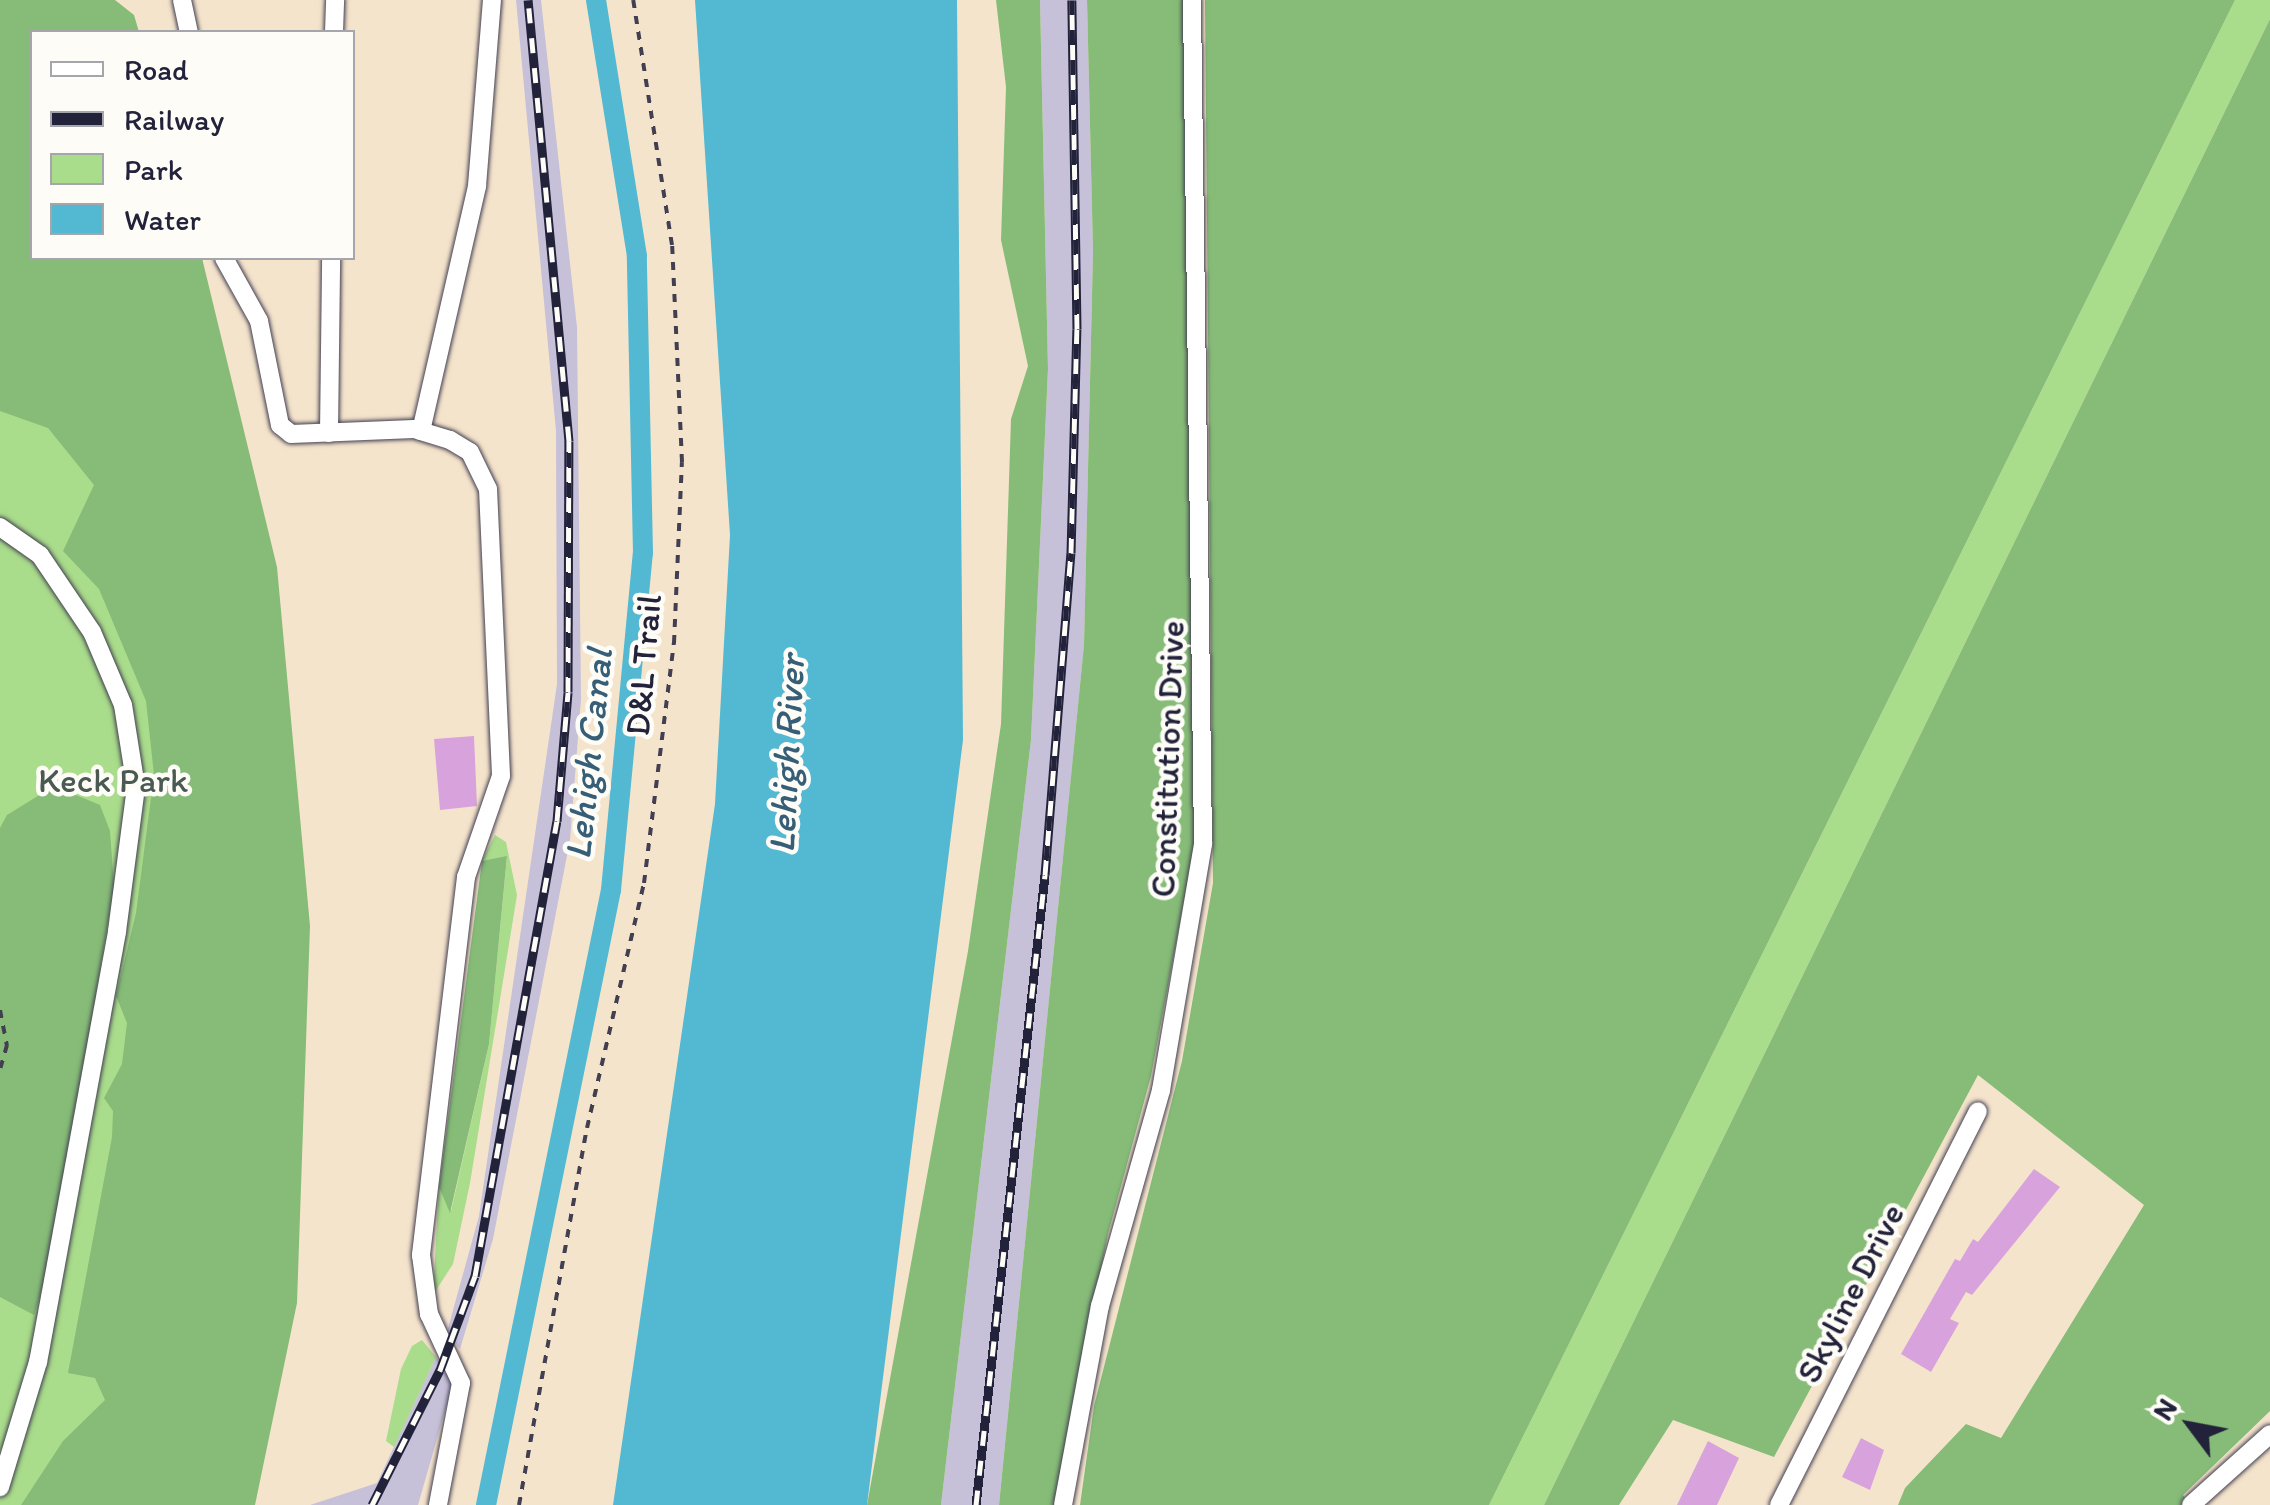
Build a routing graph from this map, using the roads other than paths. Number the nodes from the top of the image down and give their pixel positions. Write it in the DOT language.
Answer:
graph roads {
  1 [pos="182,0"];
  2 [pos="335,0"];
  3 [pos="492,0"];
  4 [pos="1192,0"];
  5 [pos="189,30"];
  6 [pos="334,30"];
  7 [pos="225,260"];
  8 [pos="331,260"];
  9 [pos="329,432"];
  10 [pos="420,432"];
  11 [pos="0,527"];
  12 [pos="1978,1111"];
  13 [pos="2270,1434"];
  14 [pos="0,1487"];
  15 [pos="438,1505"];
  16 [pos="1063,1505"];
  17 [pos="1779,1505"];
  18 [pos="2191,1505"];
  1 -- 5 [label="street"];
  2 -- 6 [label="street"];
  3 -- 10 [label="street"];
  4 -- 16 [label="street, Constitution Drive"];
  7 -- 9 [label="street"];
  8 -- 9 [label="street"];
  9 -- 10 [label="street"];
  10 -- 15 [label="street"];
  11 -- 14 [label="street"];
  12 -- 17 [label="street, Skyline Drive"];
  13 -- 18 [label="street"];
}
